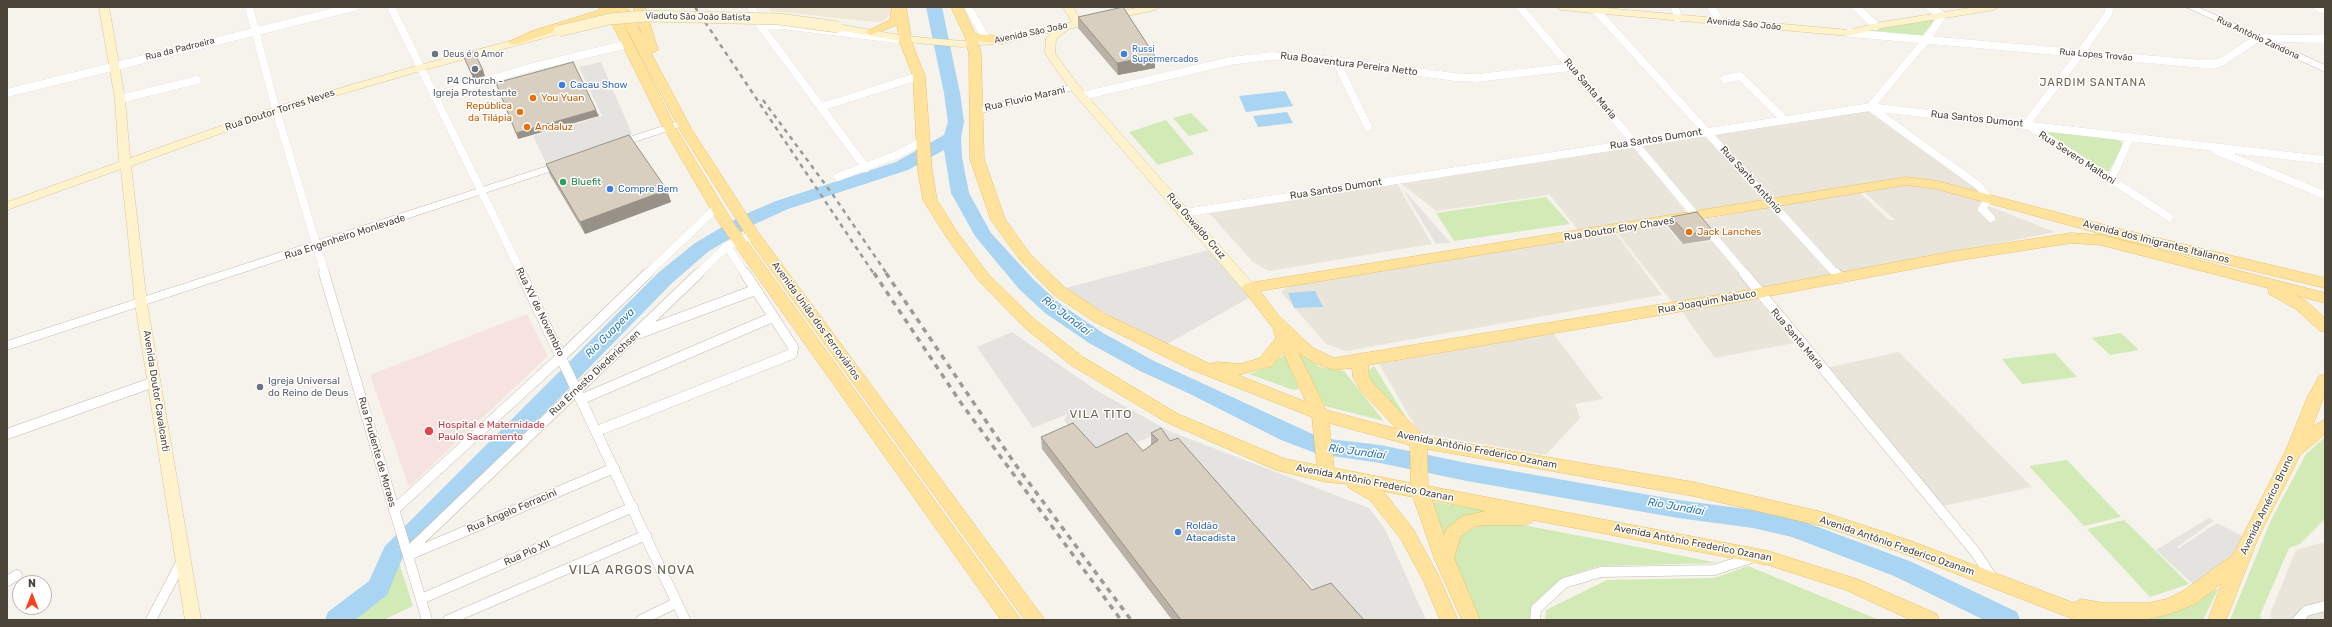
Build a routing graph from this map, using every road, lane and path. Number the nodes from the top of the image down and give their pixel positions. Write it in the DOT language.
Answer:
graph roads {
  1 [pos="104,7"];
  2 [pos="249,7"];
  3 [pos="354,7"];
  4 [pos="391,7"];
  5 [pos="609,7"];
  6 [pos="621,7"];
  7 [pos="639,7"];
  8 [pos="751,7"];
  9 [pos="899,7"];
  10 [pos="957,7"];
  11 [pos="968,7"];
  12 [pos="1068,7"];
  13 [pos="1155,7"];
  14 [pos="1520,7"];
  15 [pos="1561,7"];
  16 [pos="1675,7"];
  17 [pos="1711,7"];
  18 [pos="1856,7"];
  19 [pos="1930,7"];
  20 [pos="1994,7"];
  21 [pos="2110,7"];
  22 [pos="2191,7"];
  23 [pos="2318,7"];
  24 [pos="1595,9"];
  25 [pos="2325,10"];
  26 [pos="1942,16"];
  27 [pos="1678,18"];
  28 [pos="1922,18"];
  29 [pos="1077,22"];
  30 [pos="1720,22"];
  31 [pos="760,25"];
  32 [pos="1067,25"];
  33 [pos="1876,26"];
  34 [pos="1936,26"];
  35 [pos="257,31"];
  36 [pos="559,31"];
  37 [pos="871,32"];
  38 [pos="1849,33"];
  39 [pos="2258,38"];
  40 [pos="905,39"];
  41 [pos="2325,39"];
  42 [pos="1002,40"];
  43 [pos="1926,40"];
  44 [pos="973,41"];
  45 [pos="514,42"];
  46 [pos="628,44"];
  47 [pos="2080,54"];
  48 [pos="1336,61"];
  49 [pos="115,65"];
  50 [pos="1572,67"];
  51 [pos="420,68"];
  52 [pos="2325,70"];
  53 [pos="919,76"];
  54 [pos="197,79"];
  55 [pos="1725,79"];
  56 [pos="662,84"];
  57 [pos="1076,88"];
  58 [pos="7,93"];
  59 [pos="434,96"];
  60 [pos="120,99"];
  61 [pos="821,107"];
  62 [pos="977,107"];
  63 [pos="1870,107"];
  64 [pos="276,110"];
  65 [pos="1784,119"];
  66 [pos="682,122"];
  67 [pos="2026,124"];
  68 [pos="669,127"];
  69 [pos="1368,127"];
  70 [pos="1708,132"];
  71 [pos="2130,137"];
  72 [pos="1635,142"];
  73 [pos="923,145"];
  74 [pos="2206,147"];
  75 [pos="606,149"];
  76 [pos="2325,160"];
  77 [pos="571,161"];
  78 [pos="125,162"];
  79 [pos="866,168"];
  80 [pos="838,177"];
  81 [pos="2111,180"];
  82 [pos="481,192"];
  83 [pos="2325,194"];
  84 [pos="1988,199"];
  85 [pos="1772,204"];
  86 [pos="7,206"];
  87 [pos="717,207"];
  88 [pos="2025,209"];
  89 [pos="1184,213"];
  90 [pos="1696,216"];
  91 [pos="2169,217"];
  92 [pos="1991,218"];
  93 [pos="2116,233"];
  94 [pos="741,237"];
  95 [pos="2076,238"];
  96 [pos="2051,240"];
  97 [pos="317,246"];
  98 [pos="2230,274"];
  99 [pos="1840,278"];
  100 [pos="2325,283"];
  101 [pos="1249,288"];
  102 [pos="755,290"];
  103 [pos="1759,294"];
  104 [pos="2325,298"];
  105 [pos="141,303"];
  106 [pos="773,317"];
  107 [pos="1274,319"];
  108 [pos="2325,326"];
  109 [pos="636,334"];
  110 [pos="1284,338"];
  111 [pos="7,346"];
  112 [pos="563,359"];
  113 [pos="1362,361"];
  114 [pos="1196,365"];
  115 [pos="2325,380"];
  116 [pos="154,382"];
  117 [pos="578,390"];
  118 [pos="1321,422"];
  119 [pos="2325,425"];
  120 [pos="597,431"];
  121 [pos="7,434"];
  122 [pos="1418,443"];
  123 [pos="2294,450"];
  124 [pos="614,468"];
  125 [pos="1326,468"];
  126 [pos="1345,478"];
  127 [pos="1419,482"];
  128 [pos="633,506"];
  129 [pos="396,515"];
  130 [pos="1579,520"];
  131 [pos="646,535"];
  132 [pos="407,550"];
  133 [pos="1756,556"];
  134 [pos="183,559"];
  135 [pos="1444,560"];
  136 [pos="2240,560"];
  137 [pos="1994,580"];
  138 [pos="421,599"];
  139 [pos="676,603"];
  140 [pos="2052,603"];
  141 [pos="2325,606"];
  142 [pos="151,620"];
  143 [pos="193,620"];
  144 [pos="427,620"];
  145 [pos="448,620"];
  146 [pos="641,620"];
  147 [pos="685,620"];
  148 [pos="1012,620"];
  149 [pos="1036,620"];
  150 [pos="1449,620"];
  151 [pos="1471,620"];
  152 [pos="1535,620"];
  153 [pos="1930,620"];
  154 [pos="2097,620"];
  155 [pos="2217,620"];
  156 [pos="2298,620"];
  1 -- 49 [label="main road, Avenida Doutor Cavalcanti"];
  2 -- 35 [label="street, Rua Prudente de Moraes"];
  3 -- 35 [label="street, Rua da Padroeira"];
  4 -- 51 [label="street, Rua XV de Novembro"];
  5 -- 45 [label="main road"];
  5 -- 46 [label="main road, Avenida União dos Ferroviários"];
  6 -- 56 [label="main road, Avenida União dos Ferroviários"];
  7 -- 56 [label="main road"];
  8 -- 31 [label="street"];
  9 -- 37 [label="main road"];
  9 -- 40 [label="main road"];
  10 -- 44 [label="main road, Avenida Antônio Frederico Ozanam"];
  11 -- 44 [label="street"];
  12 -- 29 [label="main road"];
  13 -- 29 [label="main road, Avenida São João"];
  14 -- 50 [label="street, Rua Santa Maria"];
  15 -- 24 [label="main road, Avenida São João"];
  16 -- 27 [label="street"];
  17 -- 30 [label="street"];
  18 -- 33 [label="street"];
  19 -- 26 [label="street"];
  20 -- 26 [label="main road"];
  21 -- 47 [label="street"];
  22 -- 39 [label="street, Rua Antônio Zandona"];
  23 -- 25 [label="street"];
  24 -- 27 [label="main road, Avenida São João"];
  24 -- 70 [label="street, Rua Santo Antônio"];
  26 -- 28 [label="main road"];
  26 -- 34 [label="street"];
  27 -- 30 [label="main road, Avenida São João"];
  28 -- 33 [label="main road"];
  28 -- 34 [label="street"];
  29 -- 32 [label="main road, Avenida São João"];
  30 -- 38 [label="main road, Avenida São João"];
  31 -- 40 [label="street"];
  31 -- 61 [label="street"];
  32 -- 42 [label="main road, Avenida São João"];
  32 -- 57 [label="main road, Rua Oswaldo Cruz"];
  33 -- 38 [label="main road"];
  34 -- 43 [label="street"];
  35 -- 49 [label="street, Rua da Padroeira"];
  35 -- 64 [label="street, Rua Prudente de Moraes"];
  36 -- 37 [label="main road, Viaduto São João Batista, bridge"];
  36 -- 45 [label="main road, Rua Doutor Torres Neves"];
  37 -- 40 [label="main road"];
  38 -- 43 [label="street, Avenida São João"];
  39 -- 41 [label="street"];
  39 -- 47 [label="street, Rua Lopes Trovão"];
  39 -- 52 [label="street, Rua Antônio Zandona"];
  40 -- 44 [label="main road"];
  40 -- 53 [label="main road"];
  42 -- 44 [label="main road"];
  43 -- 47 [label="street, Rua Lopes Trovão"];
  43 -- 63 [label="street"];
  44 -- 62 [label="main road, Avenida Antônio Frederico Ozanam"];
  45 -- 51 [label="main road, Rua Doutor Torres Neves"];
  46 -- 59 [label="street"];
  46 -- 68 [label="main road, Avenida União dos Ferroviários"];
  47 -- 67 [label="street"];
  48 -- 50 [label="street, Rua Boaventura Pereira Netto"];
  48 -- 57 [label="street, Rua Boaventura Pereira Netto"];
  48 -- 69 [label="street"];
  49 -- 58 [label="street, Rua da Padroeira"];
  49 -- 60 [label="main road, Avenida Doutor Cavalcanti"];
  50 -- 72 [label="street, Rua Santa Maria"];
  51 -- 59 [label="street, Rua XV de Novembro"];
  51 -- 64 [label="main road, Rua Doutor Torres Neves"];
  53 -- 61 [label="street"];
  53 -- 73 [label="main road"];
  54 -- 60 [label="street"];
  55 -- 65 [label="street"];
  56 -- 66 [label="main road, Avenida União dos Ferroviários"];
  57 -- 62 [label="street, Rua Fluvio Marani"];
  57 -- 89 [label="main road, Rua Oswaldo Cruz"];
  59 -- 82 [label="street, Rua XV de Novembro"];
  60 -- 78 [label="main road, Avenida Doutor Cavalcanti"];
  61 -- 79 [label="street"];
  62 -- 114 [label="main road, Avenida Antônio Frederico Ozanam"];
  63 -- 65 [label="street, Rua Santos Dumont"];
  63 -- 67 [label="street, Rua Santos Dumont"];
  63 -- 84 [label="street"];
  64 -- 78 [label="main road, Rua Doutor Torres Neves"];
  64 -- 97 [label="street, Rua Prudente de Moraes"];
  65 -- 70 [label="street, Rua Santos Dumont"];
  66 -- 68 [label="street"];
  66 -- 94 [label="main road, Avenida União dos Ferroviários"];
  67 -- 71 [label="street, Rua Santos Dumont"];
  67 -- 81 [label="street, Rua Severo Maltoni"];
  68 -- 75 [label="street"];
  68 -- 87 [label="main road, Avenida União dos Ferroviários"];
  70 -- 72 [label="street, Rua Santos Dumont"];
  70 -- 85 [label="street, Rua Santo Antônio"];
  71 -- 74 [label="street, Rua Santos Dumont"];
  71 -- 81 [label="street"];
  72 -- 89 [label="street, Rua Santos Dumont"];
  72 -- 90 [label="street, Rua Santa Maria"];
  73 -- 79 [label="street"];
  73 -- 125 [label="main road, Avenida Antônio Frederico Ozanan"];
  74 -- 76 [label="street, Rua Santos Dumont"];
  74 -- 83 [label="street"];
  77 -- 82 [label="street, Rua Engenheiro Monlevade"];
  78 -- 86 [label="main road, Rua Doutor Torres Neves"];
  78 -- 105 [label="main road, Avenida Doutor Cavalcanti"];
  79 -- 80 [label="street"];
  81 -- 91 [label="street, Rua Severo Maltoni"];
  82 -- 97 [label="street, Rua Engenheiro Monlevade"];
  82 -- 112 [label="street, Rua XV de Novembro"];
  84 -- 85 [label="main road, Rua Doutor Eloy Chaves"];
  84 -- 88 [label="main road, Avenida dos Imigrantes Italianos"];
  84 -- 92 [label="street"];
  85 -- 90 [label="main road, Rua Doutor Eloy Chaves"];
  85 -- 99 [label="street, Rua Santo Antônio"];
  87 -- 94 [label="main road, Avenida União dos Ferroviários"];
  87 -- 112 [label="street"];
  88 -- 93 [label="main road, Avenida dos Imigrantes Italianos"];
  88 -- 95 [label="main road"];
  89 -- 101 [label="main road, Rua Oswaldo Cruz"];
  90 -- 101 [label="main road, Rua Doutor Eloy Chaves"];
  90 -- 103 [label="street, Rua Santa Maria"];
  93 -- 95 [label="main road"];
  93 -- 100 [label="main road, Avenida dos Imigrantes Italianos"];
  94 -- 102 [label="street"];
  94 -- 109 [label="street, Rua Ernesto Diederichsen"];
  94 -- 148 [label="main road, Avenida União dos Ferroviários"];
  94 -- 149 [label="main road, Avenida União dos Ferroviários"];
  95 -- 96 [label="main road, Avenida dos Imigrantes Italianos"];
  95 -- 98 [label="main road, Avenida dos Imigrantes Italianos"];
  96 -- 99 [label="main road, Rua Joaquim Nabuco"];
  97 -- 105 [label="street, Rua Engenheiro Monlevade"];
  97 -- 129 [label="street, Rua Prudente de Moraes"];
  98 -- 104 [label="main road, Avenida dos Imigrantes Italianos"];
  98 -- 108 [label="main road"];
  99 -- 103 [label="main road, Rua Joaquim Nabuco"];
  101 -- 107 [label="main road, Rua Oswaldo Cruz"];
  102 -- 106 [label="street"];
  102 -- 109 [label="street"];
  103 -- 113 [label="main road, Rua Joaquim Nabuco"];
  103 -- 137 [label="street, Rua Santa Maria"];
  105 -- 111 [label="street, Rua Engenheiro Monlevade"];
  105 -- 116 [label="main road, Avenida Doutor Cavalcanti"];
  106 -- 117 [label="street"];
  106 -- 120 [label="street"];
  107 -- 110 [label="main road"];
  107 -- 113 [label="main road, Rua Oswaldo Cruz"];
  109 -- 117 [label="street, Rua Ernesto Diederichsen"];
  110 -- 114 [label="main road"];
  110 -- 118 [label="main road"];
  112 -- 117 [label="street, Rua XV de Novembro"];
  112 -- 129 [label="street"];
  113 -- 122 [label="main road"];
  114 -- 118 [label="main road, Avenida Antônio Frederico Ozanam"];
  115 -- 123 [label="main road, Avenida Américo Bruno"];
  116 -- 121 [label="street"];
  116 -- 134 [label="main road, Avenida Doutor Cavalcanti"];
  117 -- 120 [label="street, Rua XV de Novembro"];
  117 -- 132 [label="street, Rua Ernesto Diederichsen"];
  118 -- 122 [label="main road, Avenida Antônio Frederico Ozanam"];
  118 -- 125 [label="main road"];
  119 -- 123 [label="main road"];
  120 -- 124 [label="street, Rua XV de Novembro"];
  122 -- 127 [label="main road"];
  122 -- 137 [label="main road, Avenida Antônio Frederico Ozanam"];
  123 -- 136 [label="main road, Avenida Américo Bruno"];
  124 -- 128 [label="street, Rua XV de Novembro"];
  124 -- 132 [label="street, Rua Ângelo Ferracini"];
  125 -- 126 [label="main road, Avenida Antônio Frederico Ozanan"];
  126 -- 127 [label="main road, Avenida Antônio Frederico Ozanan"];
  126 -- 150 [label="main road"];
  127 -- 130 [label="main road, Avenida Antônio Frederico Ozanan"];
  127 -- 135 [label="main road"];
  128 -- 131 [label="street, Rua XV de Novembro"];
  128 -- 138 [label="street, Rua Pio XII"];
  129 -- 132 [label="street, Rua Prudente de Moraes"];
  130 -- 133 [label="main road, Avenida Antônio Frederico Ozanan"];
  130 -- 135 [label="main road"];
  131 -- 139 [label="street, Rua XV de Novembro"];
  131 -- 145 [label="street"];
  132 -- 138 [label="street, Rua Prudente de Moraes"];
  133 -- 152 [label="street"];
  133 -- 153 [label="main road, Avenida Antônio Frederico Ozanan"];
  134 -- 142 [label="street"];
  134 -- 143 [label="main road, Avenida Doutor Cavalcanti"];
  135 -- 151 [label="main road"];
  136 -- 140 [label="main road"];
  136 -- 155 [label="main road, Avenida Américo Bruno"];
  137 -- 140 [label="main road, Avenida Antônio Frederico Ozanam"];
  138 -- 144 [label="street, Rua Prudente de Moraes"];
  139 -- 146 [label="street"];
  139 -- 147 [label="street, Rua XV de Novembro"];
  140 -- 154 [label="main road, Avenida Antônio Frederico Ozanam"];
  141 -- 156 [label="street"];
}
